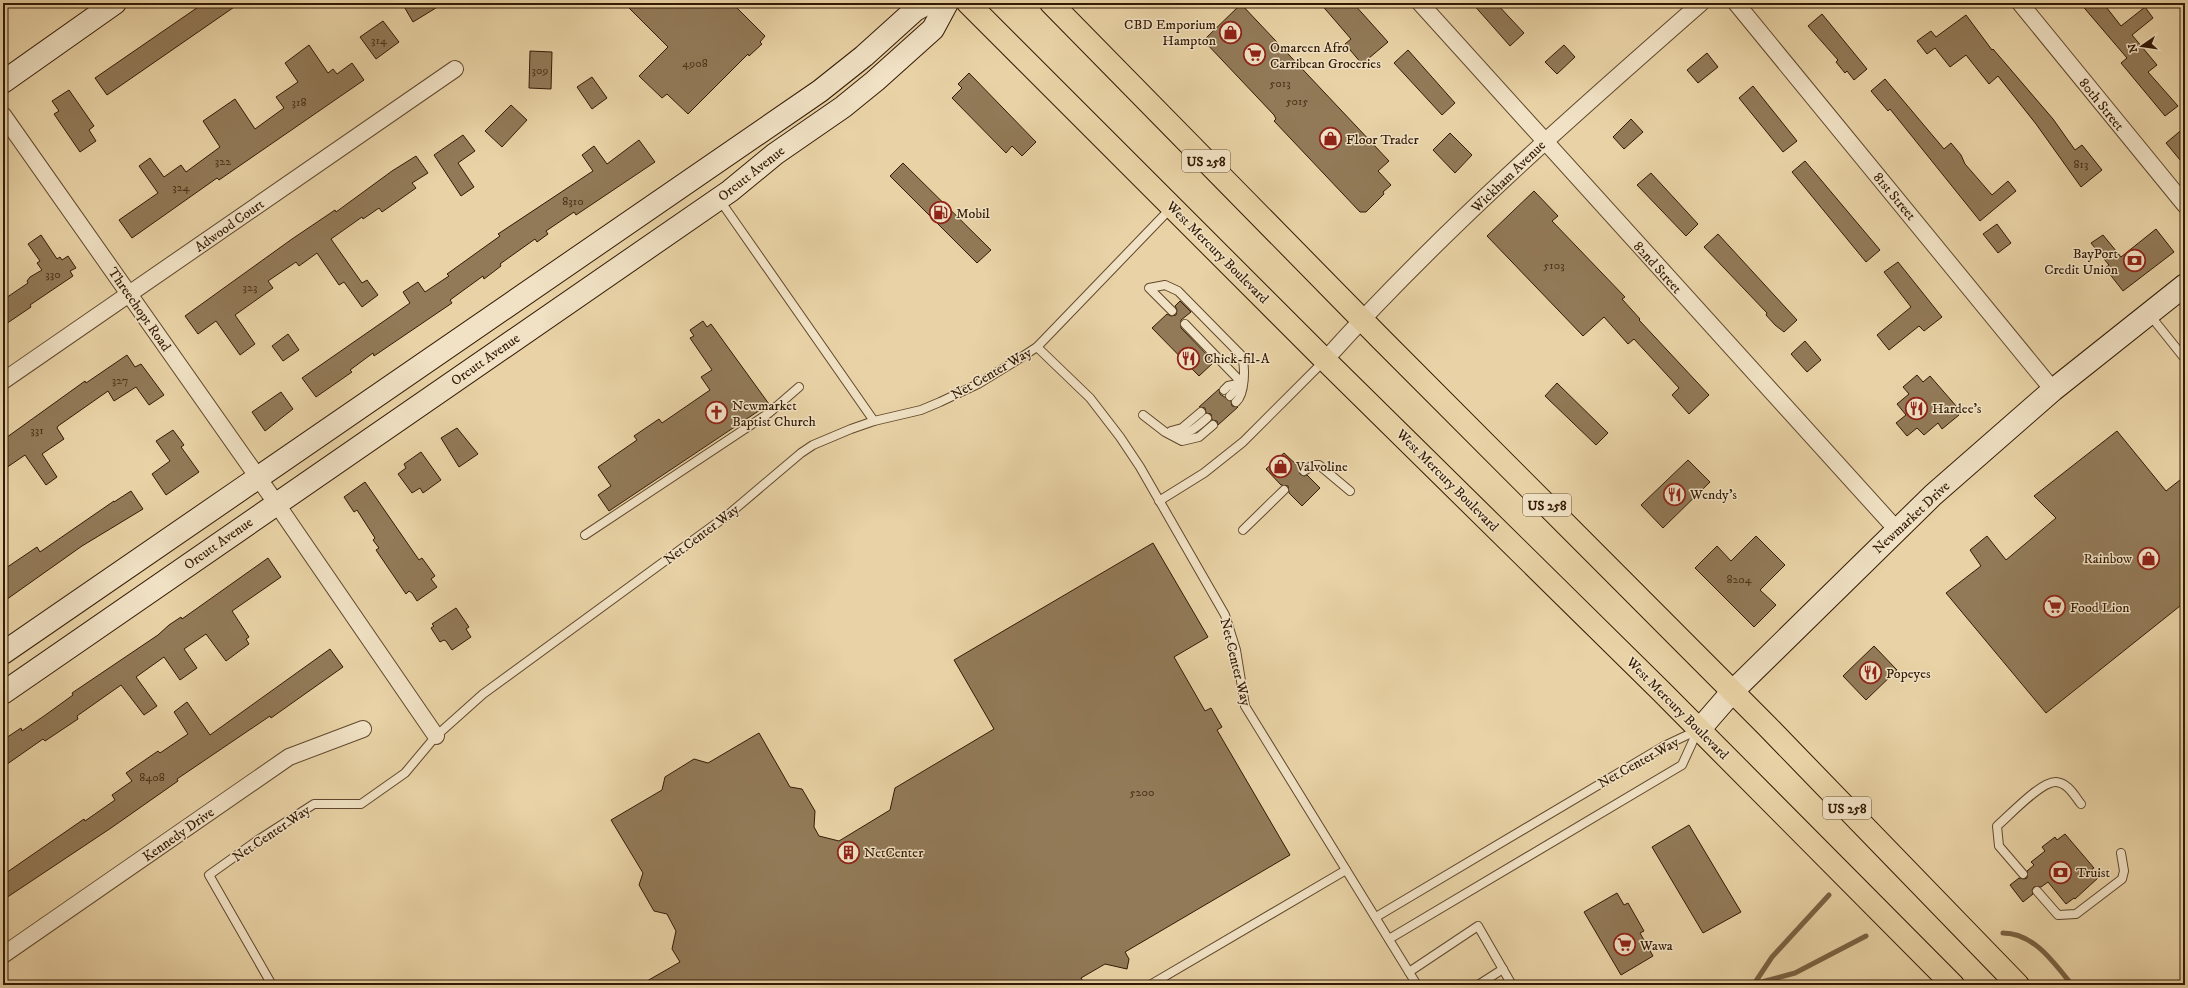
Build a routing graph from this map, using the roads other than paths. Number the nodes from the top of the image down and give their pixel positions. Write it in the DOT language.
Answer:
graph roads {
  1 [pos="116,3"];
  2 [pos="928,3"];
  3 [pos="947,3"];
  4 [pos="968,3"];
  5 [pos="1051,3"];
  6 [pos="1420,3"];
  7 [pos="1701,3"];
  8 [pos="1736,3"];
  9 [pos="2020,3"];
  10 [pos="455,69"];
  11 [pos="3,82"];
  12 [pos="3,115"];
  13 [pos="1544,141"];
  14 [pos="707,168"];
  15 [pos="718,199"];
  16 [pos="2185,204"];
  17 [pos="1173,206"];
  18 [pos="659,240"];
  19 [pos="2185,285"];
  20 [pos="129,294"];
  21 [pos="1172,311"];
  22 [pos="2144,318"];
  23 [pos="1362,319"];
  24 [pos="1185,324"];
  25 [pos="1037,347"];
  26 [pos="2185,359"];
  27 [pos="1325,360"];
  28 [pos="3,381"];
  29 [pos="1242,383"];
  30 [pos="799,386"];
  31 [pos="2053,390"];
  32 [pos="1227,393"];
  33 [pos="1236,402"];
  34 [pos="1143,415"];
  35 [pos="874,421"];
  36 [pos="1165,432"];
  37 [pos="1304,471"];
  38 [pos="258,477"];
  39 [pos="1284,490"];
  40 [pos="1350,492"];
  41 [pos="1159,501"];
  42 [pos="276,503"];
  43 [pos="1243,530"];
  44 [pos="1896,530"];
  45 [pos="585,535"];
  46 [pos="3,652"];
  47 [pos="1732,692"];
  48 [pos="3,693"];
  49 [pos="362,729"];
  50 [pos="1699,730"];
  51 [pos="436,736"];
  52 [pos="2081,804"];
  53 [pos="2121,853"];
  54 [pos="1346,870"];
  55 [pos="2023,874"];
  56 [pos="2037,891"];
  57 [pos="1376,917"];
  58 [pos="1389,939"];
  59 [pos="3,955"];
  60 [pos="1503,970"];
  61 [pos="1409,972"];
  62 [pos="272,985"];
  63 [pos="1150,985"];
  64 [pos="1417,985"];
  65 [pos="1478,985"];
  66 [pos="1512,985"];
  67 [pos="1953,985"];
  68 [pos="2018,985"];
  1 -- 11 [label="main road"];
  2 -- 14 [label="main road, Orcutt Avenue"];
  3 -- 15 [label="main road, Orcutt Avenue"];
  4 -- 17 [label="highway, West Mercury Boulevard"];
  5 -- 23 [label="highway, US 258"];
  6 -- 13 [label="street, 82nd Street"];
  7 -- 13 [label="street, Wickham Avenue"];
  8 -- 31 [label="street, 81st Street"];
  9 -- 16 [label="street, 80th Street"];
  10 -- 20 [label="street, Adwood Court"];
  12 -- 20 [label="street, Threechopt Road"];
  13 -- 23 [label="street, Wickham Avenue"];
  13 -- 44 [label="street, 82nd Street"];
  14 -- 18 [label="main road"];
  14 -- 38 [label="main road, Orcutt Avenue"];
  15 -- 18 [label="main road, Orcutt Avenue"];
  15 -- 35 [label="lane"];
  17 -- 25 [label="lane"];
  17 -- 27 [label="highway, West Mercury Boulevard"];
  18 -- 42 [label="main road, Orcutt Avenue"];
  19 -- 22 [label="main road, Newmarket Drive"];
  20 -- 28 [label="street, Adwood Court"];
  20 -- 38 [label="street, Threechopt Road"];
  21 -- 29 [label="lane"];
  22 -- 26 [label="lane"];
  22 -- 31 [label="main road, Newmarket Drive"];
  23 -- 27 [label="street, Wickham Avenue"];
  23 -- 47 [label="highway, US 258"];
  24 -- 29 [label="lane"];
  25 -- 35 [label="lane, Net Center Way"];
  25 -- 41 [label="lane, Net Center Way"];
  27 -- 41 [label="lane"];
  27 -- 50 [label="highway, West Mercury Boulevard"];
  29 -- 32 [label="lane"];
  29 -- 33 [label="lane"];
  30 -- 45 [label="lane"];
  31 -- 44 [label="main road, Newmarket Drive"];
  34 -- 36 [label="lane"];
  35 -- 51 [label="lane, Net Center Way"];
  36 -- 36 [label="lane"];
  37 -- 40 [label="lane"];
  38 -- 42 [label="street, Threechopt Road"];
  38 -- 46 [label="main road, Orcutt Avenue"];
  39 -- 43 [label="lane"];
  41 -- 54 [label="lane, Net Center Way"];
  42 -- 48 [label="main road, Orcutt Avenue"];
  42 -- 51 [label="street"];
  44 -- 47 [label="main road, Newmarket Drive"];
  47 -- 50 [label="main road, Newmarket Drive"];
  47 -- 68 [label="highway, US 258"];
  49 -- 59 [label="street, Kennedy Drive"];
  50 -- 57 [label="lane, Net Center Way"];
  50 -- 58 [label="lane, Net Center Way"];
  50 -- 67 [label="highway, West Mercury Boulevard"];
  51 -- 62 [label="lane, Net Center Way"];
  52 -- 55 [label="lane"];
  53 -- 56 [label="lane"];
  54 -- 57 [label="lane, Net Center Way"];
  54 -- 63 [label="lane"];
  57 -- 58 [label="lane, Net Center Way"];
  58 -- 61 [label="lane, Net Center Way"];
  60 -- 61 [label="lane"];
  60 -- 65 [label="lane"];
  60 -- 66 [label="lane"];
  61 -- 64 [label="lane, Net Center Way"];
}
